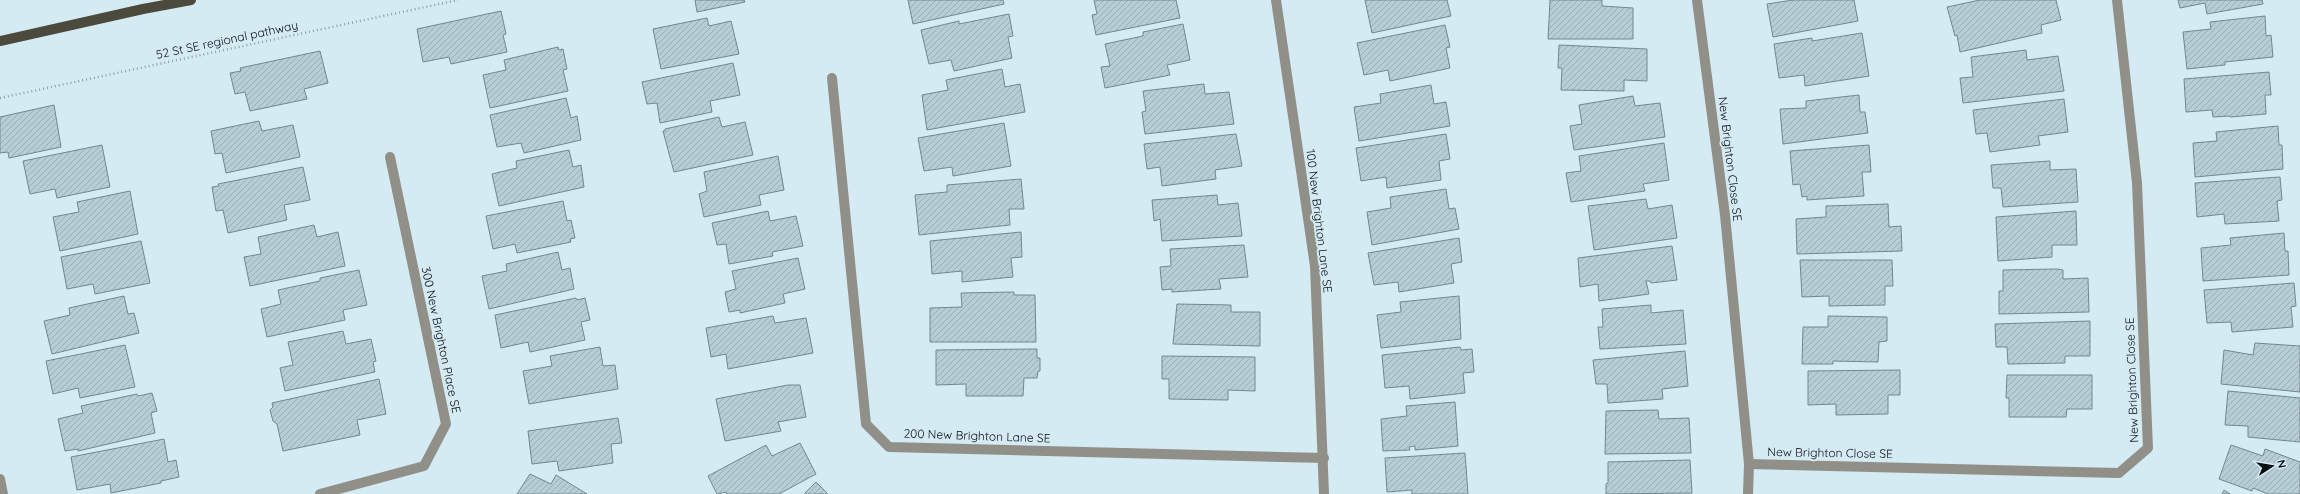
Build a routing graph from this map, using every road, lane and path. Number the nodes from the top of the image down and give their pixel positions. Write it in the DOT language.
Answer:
graph roads {
  1 [pos="191,0"];
  2 [pos="458,0"];
  3 [pos="1276,0"];
  4 [pos="1697,0"];
  5 [pos="2117,0"];
  6 [pos="0,41"];
  7 [pos="832,78"];
  8 [pos="0,98"];
  9 [pos="390,157"];
  10 [pos="1324,458"];
  11 [pos="1749,464"];
  12 [pos="0,479"];
  13 [pos="3,494"];
  14 [pos="320,494"];
  15 [pos="1324,494"];
  16 [pos="1748,494"];
  1 -- 6 [label="main road"];
  2 -- 8 [label="path, 52 St SE regional pathway"];
  3 -- 10 [label="street, 100 New Brighton Lane SE"];
  4 -- 11 [label="street, New Brighton Close SE"];
  5 -- 11 [label="street, New Brighton Close SE"];
  7 -- 10 [label="street, 200 New Brighton Lane SE"];
  9 -- 14 [label="street, 300 New Brighton Place SE"];
  10 -- 15 [label="street, 100 New Brighton Lane SE"];
  11 -- 16 [label="street, New Brighton Close SE"];
  12 -- 13 [label="street"];
}
